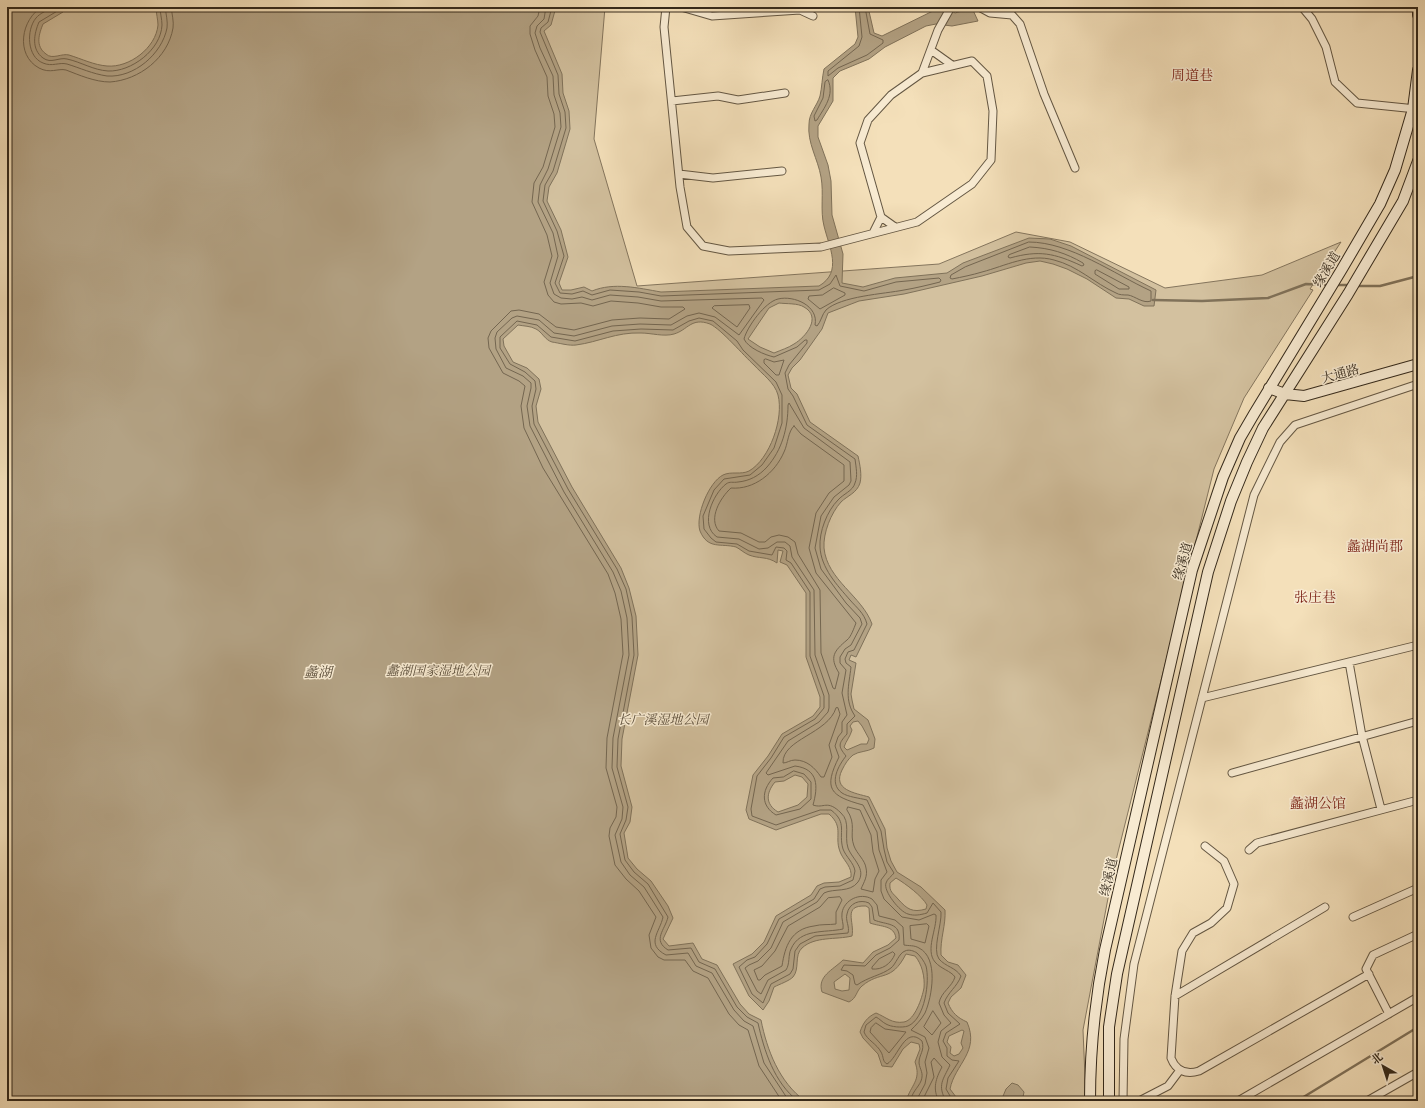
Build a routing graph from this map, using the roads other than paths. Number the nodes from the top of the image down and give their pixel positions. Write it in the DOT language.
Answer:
graph roads {
  1 [pos="666,7"];
  2 [pos="681,7"];
  3 [pos="951,7"];
  4 [pos="979,7"];
  5 [pos="1302,7"];
  6 [pos="1418,7"];
  7 [pos="1418,14"];
  8 [pos="813,16"];
  9 [pos="931,50"];
  10 [pos="952,65"];
  11 [pos="1418,70"];
  12 [pos="922,73"];
  13 [pos="785,94"];
  14 [pos="672,101"];
  15 [pos="1416,109"];
  16 [pos="1418,161"];
  17 [pos="1075,168"];
  18 [pos="782,171"];
  19 [pos="679,174"];
  20 [pos="881,217"];
  21 [pos="895,227"];
  22 [pos="872,233"];
  23 [pos="1418,364"];
  24 [pos="1418,384"];
  25 [pos="1269,388"];
  26 [pos="1285,394"];
  27 [pos="1418,645"];
  28 [pos="1350,662"];
  29 [pos="1202,698"];
  30 [pos="1418,721"];
  31 [pos="1362,736"];
  32 [pos="1232,772"];
  33 [pos="1418,800"];
  34 [pos="1381,809"];
  35 [pos="1205,846"];
  36 [pos="1249,850"];
  37 [pos="1418,888"];
  38 [pos="1325,907"];
  39 [pos="1353,917"];
  40 [pos="1418,934"];
  41 [pos="1369,974"];
  42 [pos="1175,996"];
  43 [pos="1418,998"];
  44 [pos="1389,1014"];
  45 [pos="1180,1070"];
  46 [pos="1418,1072"];
  47 [pos="1090,1101"];
  48 [pos="1109,1101"];
  49 [pos="1123,1101"];
  50 [pos="1139,1101"];
  51 [pos="1238,1101"];
  52 [pos="1367,1101"];
  1 -- 14 [label="street"];
  2 -- 8 [label="street"];
  3 -- 9 [label="street"];
  4 -- 17 [label="street"];
  5 -- 15 [label="street"];
  6 -- 7 [label="main road"];
  9 -- 10 [label="street"];
  9 -- 12 [label="street"];
  10 -- 12 [label="street"];
  10 -- 21 [label="street"];
  11 -- 15 [label="main road, 缘溪道"];
  12 -- 20 [label="street"];
  13 -- 14 [label="street"];
  14 -- 19 [label="street"];
  15 -- 25 [label="main road, 缘溪道"];
  16 -- 26 [label="main road"];
  18 -- 19 [label="street"];
  19 -- 22 [label="street"];
  20 -- 21 [label="street"];
  20 -- 22 [label="street"];
  21 -- 22 [label="street"];
  23 -- 26 [label="main road, 大通路"];
  24 -- 29 [label="street"];
  25 -- 26 [label="main road, 大通路"];
  25 -- 47 [label="main road, 缘溪道"];
  26 -- 48 [label="main road"];
  27 -- 28 [label="street"];
  28 -- 29 [label="street"];
  28 -- 31 [label="street"];
  29 -- 49 [label="street"];
  30 -- 31 [label="street"];
  31 -- 32 [label="street"];
  31 -- 34 [label="street"];
  33 -- 34 [label="street"];
  34 -- 36 [label="street"];
  35 -- 42 [label="street"];
  37 -- 39 [label="street"];
  38 -- 42 [label="street"];
  40 -- 41 [label="street"];
  41 -- 44 [label="street"];
  41 -- 45 [label="street"];
  42 -- 45 [label="street"];
  43 -- 44 [label="street"];
  44 -- 51 [label="street"];
  45 -- 50 [label="street"];
  46 -- 52 [label="street"];
}
